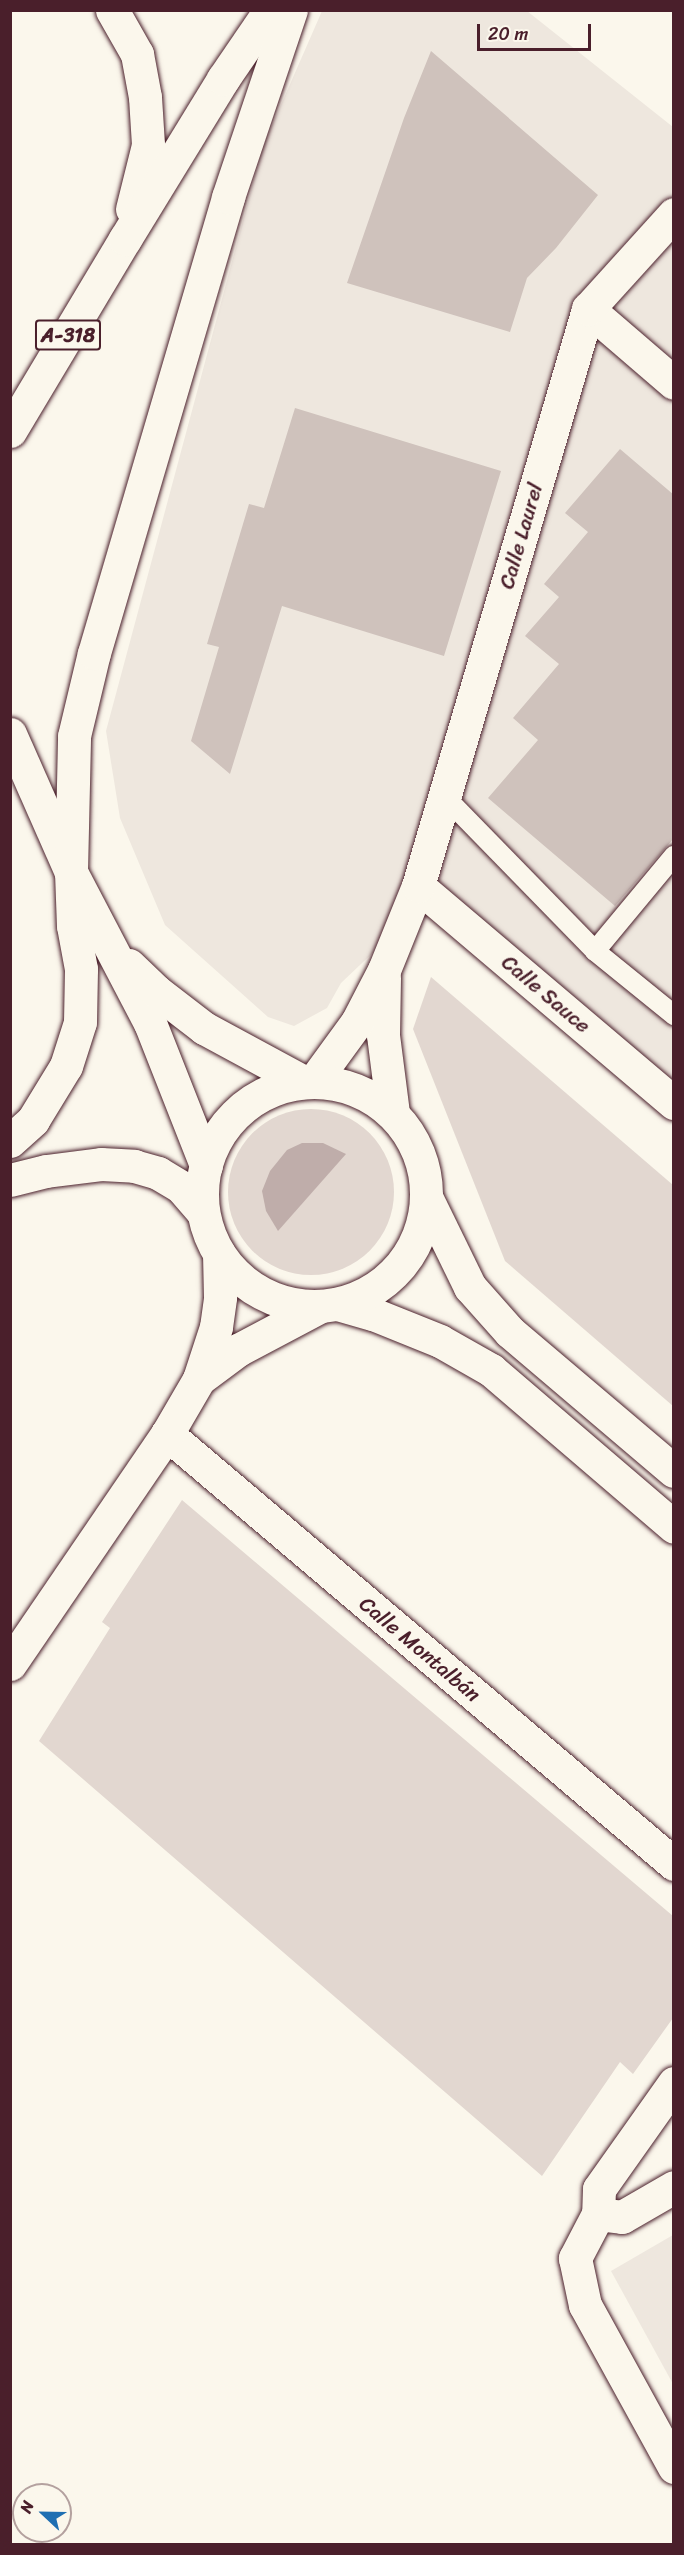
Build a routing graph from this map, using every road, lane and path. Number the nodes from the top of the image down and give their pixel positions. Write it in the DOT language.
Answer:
graph roads {
  1 [pos="112,10"];
  2 [pos="270,10"];
  3 [pos="291,10"];
  4 [pos="674,214"];
  5 [pos="125,239"];
  6 [pos="588,309"];
  7 [pos="674,383"];
  8 [pos="10,431"];
  9 [pos="10,734"];
  10 [pos="444,796"];
  11 [pos="674,856"];
  12 [pos="70,872"];
  13 [pos="418,886"];
  14 [pos="111,948"];
  15 [pos="596,951"];
  16 [pos="384,970"];
  17 [pos="674,1015"];
  18 [pos="309,1082"];
  19 [pos="674,1103"];
  20 [pos="393,1113"];
  21 [pos="10,1141"];
  22 [pos="206,1165"];
  23 [pos="10,1180"];
  24 [pos="427,1199"];
  25 [pos="203,1212"];
  26 [pos="219,1254"];
  27 [pos="329,1305"];
  28 [pos="200,1379"];
  29 [pos="167,1434"];
  30 [pos="674,1471"];
  31 [pos="674,1527"];
  32 [pos="10,1664"];
  33 [pos="674,1864"];
  34 [pos="674,2083"];
  35 [pos="674,2187"];
  36 [pos="598,2214"];
  37 [pos="674,2467"];
  1 -- 5 [label="main road"];
  2 -- 5 [label="main road, A-318"];
  3 -- 12 [label="main road"];
  4 -- 6 [label="main road, Calle Laurel"];
  5 -- 8 [label="main road, A-318"];
  6 -- 7 [label="main road"];
  6 -- 10 [label="main road, Calle Laurel"];
  9 -- 12 [label="main road"];
  10 -- 13 [label="main road, Calle Laurel"];
  10 -- 15 [label="lane"];
  11 -- 15 [label="lane"];
  12 -- 14 [label="main road"];
  12 -- 21 [label="main road"];
  13 -- 16 [label="main road, Calle Laurel"];
  13 -- 19 [label="main road, Calle Sauce"];
  14 -- 18 [label="main road"];
  14 -- 22 [label="main road"];
  15 -- 17 [label="lane"];
  16 -- 18 [label="main road"];
  16 -- 20 [label="main road"];
  18 -- 20 [label="main road"];
  18 -- 22 [label="main road"];
  20 -- 24 [label="main road"];
  22 -- 25 [label="main road"];
  23 -- 25 [label="main road"];
  24 -- 27 [label="main road"];
  24 -- 30 [label="main road"];
  25 -- 26 [label="main road"];
  26 -- 27 [label="main road"];
  26 -- 28 [label="main road"];
  27 -- 28 [label="main road"];
  27 -- 31 [label="main road"];
  28 -- 29 [label="main road"];
  29 -- 32 [label="main road"];
  29 -- 33 [label="main road, Calle Montalbán"];
  34 -- 36 [label="main road"];
  35 -- 36 [label="main road"];
  36 -- 37 [label="main road"];
}
